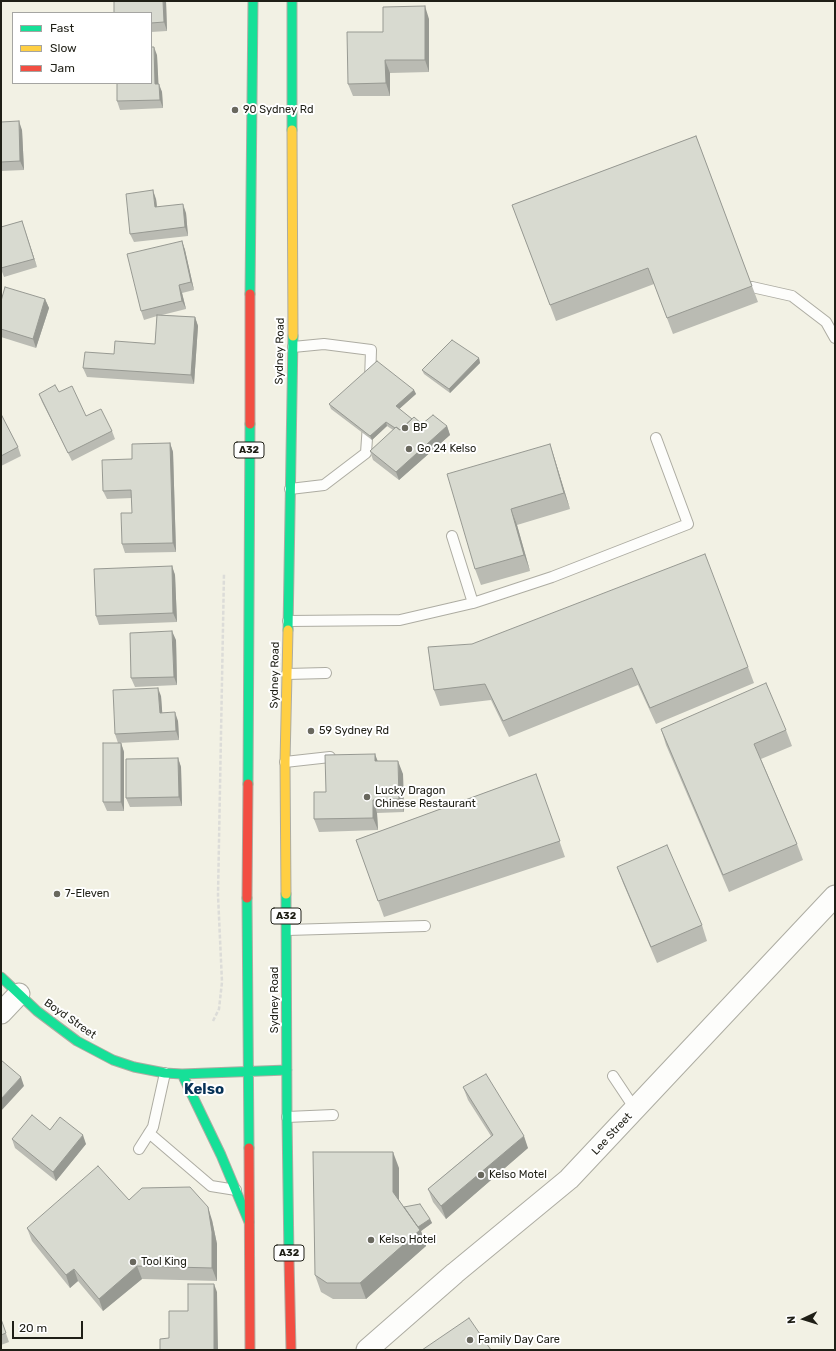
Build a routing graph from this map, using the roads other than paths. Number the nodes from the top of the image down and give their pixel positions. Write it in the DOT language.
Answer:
graph roads {
  1 [pos="253,1"];
  2 [pos="292,1"];
  3 [pos="752,287"];
  4 [pos="835,338"];
  5 [pos="293,347"];
  6 [pos="370,390"];
  7 [pos="368,413"];
  8 [pos="656,438"];
  9 [pos="290,489"];
  10 [pos="452,536"];
  11 [pos="473,603"];
  12 [pos="288,621"];
  13 [pos="326,673"];
  14 [pos="287,674"];
  15 [pos="330,758"];
  16 [pos="285,762"];
  17 [pos="835,896"];
  18 [pos="425,926"];
  19 [pos="286,930"];
  20 [pos="1,977"];
  21 [pos="19,994"];
  22 [pos="1,1013"];
  23 [pos="287,1070"];
  24 [pos="248,1072"];
  25 [pos="165,1073"];
  26 [pos="182,1074"];
  27 [pos="613,1076"];
  28 [pos="635,1109"];
  29 [pos="333,1115"];
  30 [pos="287,1117"];
  31 [pos="149,1133"];
  32 [pos="138,1149"];
  33 [pos="236,1190"];
  34 [pos="249,1222"];
  35 [pos="250,1350"];
  36 [pos="291,1350"];
  37 [pos="367,1350"];
  1 -- 24 [label="main road, A32"];
  2 -- 5 [label="main road, Sydney Road / A32"];
  3 -- 4 [label="lane"];
  5 -- 6 [label="lane"];
  5 -- 9 [label="main road, Sydney Road / A32"];
  7 -- 9 [label="lane"];
  8 -- 11 [label="lane"];
  9 -- 12 [label="main road, Sydney Road / A32"];
  10 -- 11 [label="lane"];
  11 -- 12 [label="lane"];
  12 -- 14 [label="main road, Sydney Road / A32"];
  13 -- 14 [label="lane"];
  14 -- 16 [label="main road, Sydney Road / A32"];
  15 -- 16 [label="lane"];
  16 -- 19 [label="main road, Sydney Road / A32"];
  17 -- 28 [label="street, Lee Street"];
  18 -- 19 [label="lane"];
  19 -- 23 [label="main road, Sydney Road / A32"];
  20 -- 21 [label="main road, Boyd Street"];
  21 -- 22 [label="street"];
  21 -- 25 [label="main road, Boyd Street"];
  23 -- 24 [label="main road, Boyd Street"];
  23 -- 30 [label="main road, Sydney Road / A32"];
  24 -- 26 [label="main road, Boyd Street"];
  24 -- 34 [label="main road, A32"];
  25 -- 26 [label="main road, Boyd Street"];
  25 -- 31 [label="lane"];
  26 -- 33 [label="main road"];
  27 -- 28 [label="lane"];
  28 -- 37 [label="street, Lee Street"];
  29 -- 30 [label="lane"];
  30 -- 36 [label="main road, Sydney Road / A32"];
  31 -- 32 [label="lane"];
  31 -- 33 [label="lane"];
  33 -- 34 [label="main road"];
  34 -- 35 [label="main road, A32"];
}
